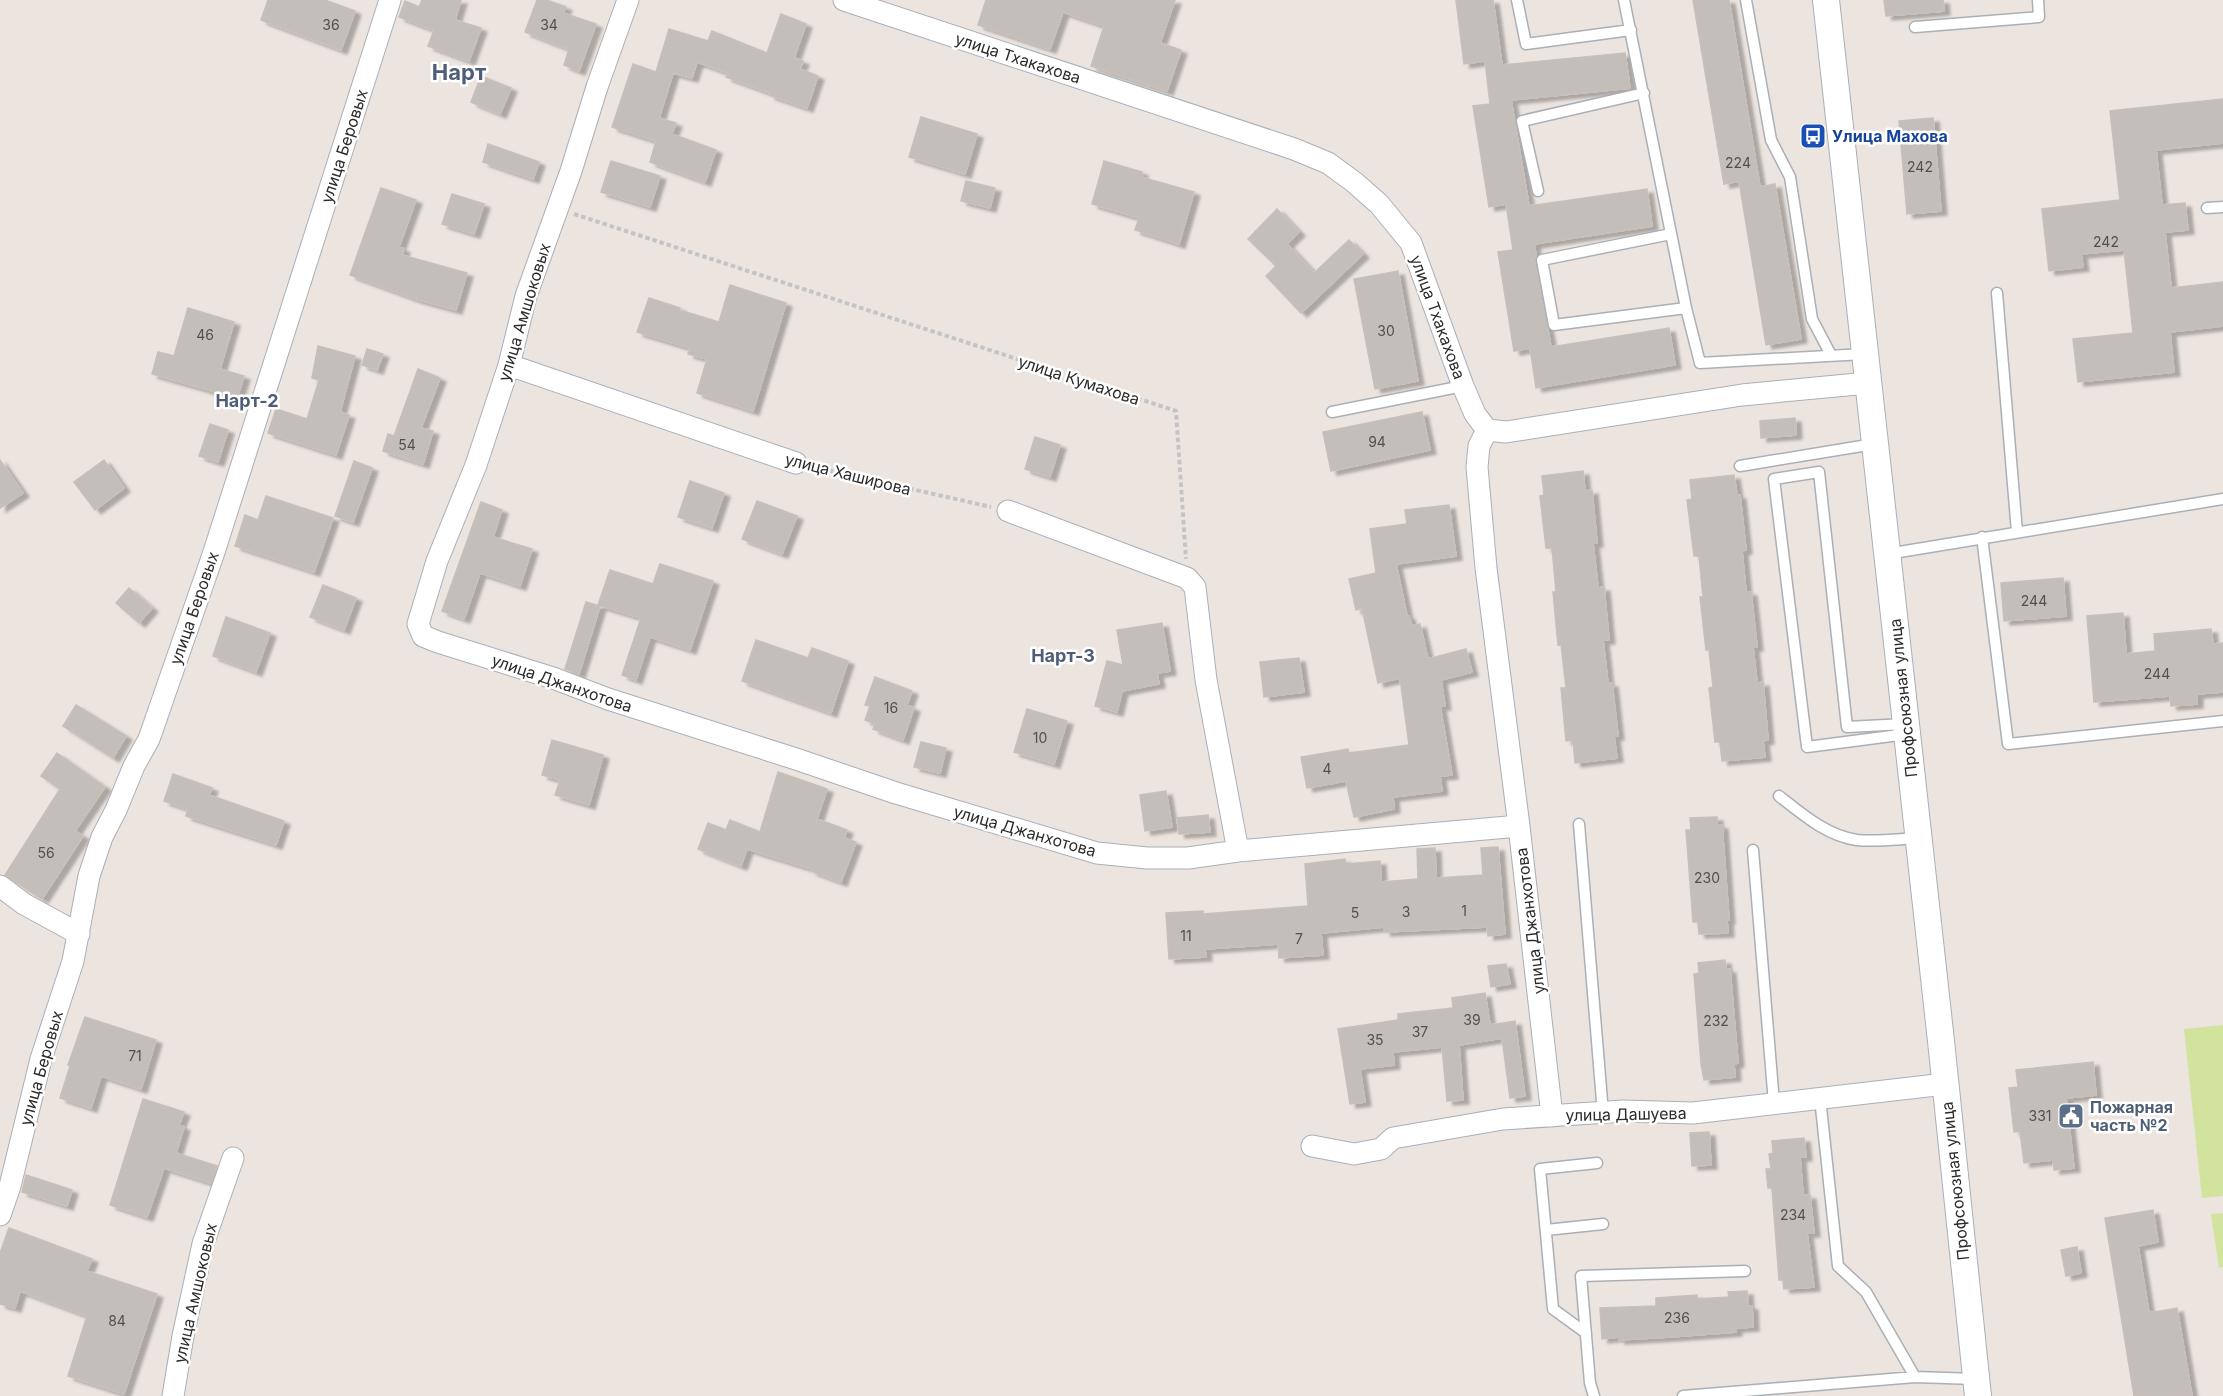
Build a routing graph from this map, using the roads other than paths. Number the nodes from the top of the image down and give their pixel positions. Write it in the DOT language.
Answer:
graph roads {
  1 [pos="390,0"];
  2 [pos="844,0"];
  3 [pos="1517,0"];
  4 [pos="1624,0"];
  5 [pos="1746,0"];
  6 [pos="1826,0"];
  7 [pos="2038,0"];
  8 [pos="624,1"];
  9 [pos="1915,27"];
  10 [pos="1631,30"];
  11 [pos="1644,93"];
  12 [pos="1538,191"];
  13 [pos="2223,207"];
  14 [pos="2208,208"];
  15 [pos="1671,234"];
  16 [pos="1997,293"];
  17 [pos="1686,308"];
  18 [pos="1864,354"];
  19 [pos="1831,356"];
  20 [pos="509,365"];
  21 [pos="1868,383"];
  22 [pos="1463,386"];
  23 [pos="1332,412"];
  24 [pos="1487,430"];
  25 [pos="1875,444"];
  26 [pos="796,463"];
  27 [pos="1740,466"];
  28 [pos="2223,499"];
  29 [pos="1008,511"];
  30 [pos="2017,532"];
  31 [pos="1982,537"];
  32 [pos="1887,554"];
  33 [pos="418,624"];
  34 [pos="2223,721"];
  35 [pos="1906,729"];
  36 [pos="1779,796"];
  37 [pos="1579,824"];
  38 [pos="1519,826"];
  39 [pos="1918,838"];
  40 [pos="1753,850"];
  41 [pos="1238,851"];
  42 [pos="0,886"];
  43 [pos="79,934"];
  44 [pos="1945,1084"];
  45 [pos="1820,1098"];
  46 [pos="1774,1103"];
  47 [pos="1604,1113"];
  48 [pos="1552,1116"];
  49 [pos="1312,1146"];
  50 [pos="233,1158"];
  51 [pos="1597,1163"];
  52 [pos="0,1215"];
  53 [pos="1603,1224"];
  54 [pos="1546,1230"];
  55 [pos="1744,1271"];
  56 [pos="1586,1333"];
  57 [pos="1915,1377"];
  58 [pos="1977,1388"];
  59 [pos="173,1396"];
  60 [pos="1594,1396"];
  61 [pos="1683,1396"];
  1 -- 43 [label="street, улица Беровых"];
  2 -- 22 [label="street, улица Тхакахова"];
  3 -- 10 [label="lane"];
  4 -- 10 [label="lane"];
  5 -- 19 [label="lane"];
  6 -- 18 [label="street, Профсоюзная улица"];
  7 -- 9 [label="lane"];
  8 -- 20 [label="street, улица Амшоковых"];
  10 -- 11 [label="lane"];
  11 -- 12 [label="lane"];
  11 -- 15 [label="lane"];
  13 -- 14 [label="lane"];
  15 -- 17 [label="lane"];
  15 -- 17 [label="lane"];
  16 -- 30 [label="lane"];
  17 -- 19 [label="lane"];
  18 -- 19 [label="lane"];
  18 -- 21 [label="street, Профсоюзная улица"];
  20 -- 26 [label="street, улица Хаширова"];
  20 -- 33 [label="street, улица Амшоковых"];
  21 -- 24 [label="street"];
  21 -- 25 [label="street, Профсоюзная улица"];
  22 -- 23 [label="lane"];
  22 -- 24 [label="street, улица Тхакахова"];
  24 -- 38 [label="street"];
  25 -- 27 [label="lane"];
  25 -- 32 [label="street, Профсоюзная улица"];
  28 -- 30 [label="lane"];
  29 -- 41 [label="street"];
  30 -- 31 [label="lane"];
  31 -- 32 [label="lane"];
  31 -- 34 [label="lane"];
  32 -- 35 [label="street, Профсоюзная улица"];
  33 -- 41 [label="street, улица Джанхотова"];
  35 -- 35 [label="lane"];
  35 -- 39 [label="street, Профсоюзная улица"];
  36 -- 39 [label="lane"];
  37 -- 47 [label="lane"];
  38 -- 41 [label="street, улица Джанхотова"];
  38 -- 48 [label="street, улица Джанхотова"];
  39 -- 44 [label="street, Профсоюзная улица"];
  40 -- 46 [label="lane"];
  42 -- 43 [label="street"];
  43 -- 52 [label="street, улица Беровых"];
  44 -- 45 [label="street, улица Дашуева"];
  44 -- 58 [label="street, Профсоюзная улица"];
  45 -- 46 [label="street, улица Дашуева"];
  45 -- 57 [label="lane"];
  46 -- 47 [label="street, улица Дашуева"];
  47 -- 48 [label="street, улица Дашуева"];
  48 -- 49 [label="street, улица Дашуева"];
  50 -- 59 [label="street, улица Амшоковых"];
  51 -- 54 [label="lane"];
  53 -- 54 [label="lane"];
  54 -- 56 [label="lane"];
  55 -- 56 [label="lane"];
  56 -- 60 [label="lane"];
  57 -- 58 [label="lane"];
  57 -- 61 [label="lane"];
}
